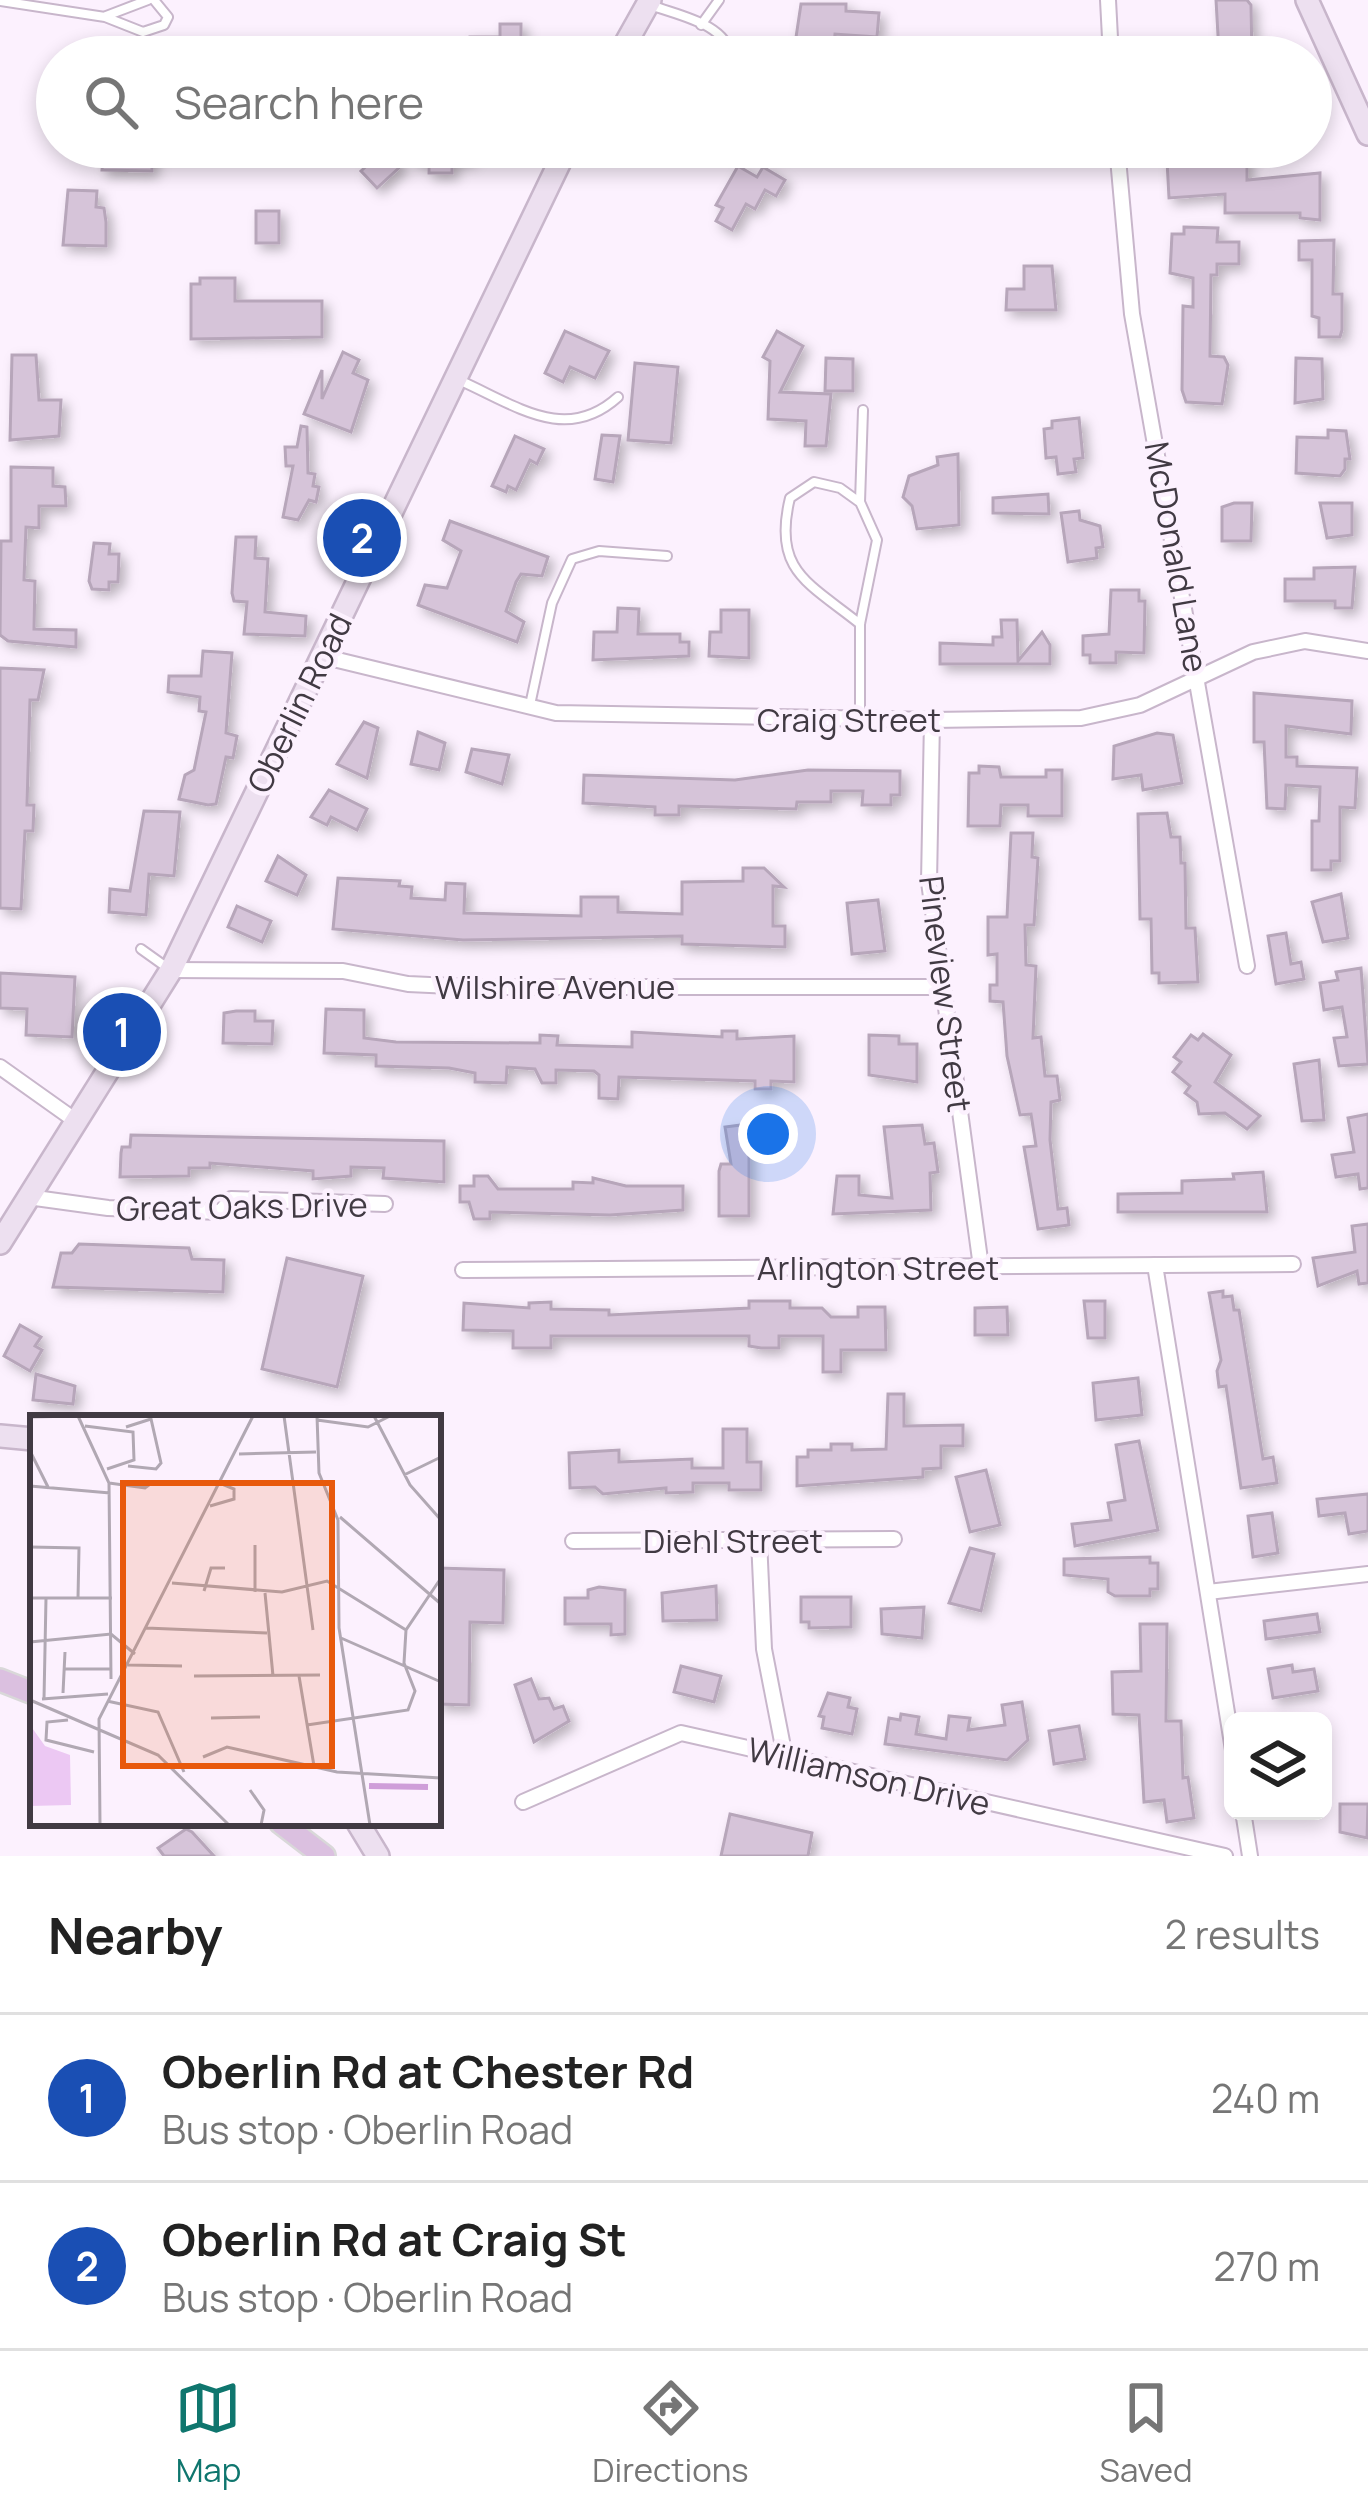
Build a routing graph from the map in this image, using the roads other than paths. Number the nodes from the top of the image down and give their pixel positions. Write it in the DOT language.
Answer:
graph roads {
  1 [pos="151,0"];
  2 [pos="719,0"];
  3 [pos="1108,0"];
  4 [pos="1306,0"];
  5 [pos="0,1"];
  6 [pos="649,2"];
  7 [pos="105,17"];
  8 [pos="701,25"];
  9 [pos="630,36"];
  10 [pos="722,36"];
  11 [pos="1111,36"];
  12 [pos="1323,36"];
  13 [pos="1332,56"];
  14 [pos="1368,134"];
  15 [pos="556,168"];
  16 [pos="1118,168"];
  17 [pos="454,378"];
  18 [pos="618,397"];
  19 [pos="863,410"];
  20 [pos="860,502"];
  21 [pos="667,556"];
  22 [pos="860,624"];
  23 [pos="1368,651"];
  24 [pos="321,656"];
  25 [pos="1199,675"];
  26 [pos="530,707"];
  27 [pos="860,719"];
  28 [pos="932,720"];
  29 [pos="141,949"];
  30 [pos="1247,966"];
  31 [pos="170,970"];
  32 [pos="941,987"];
  33 [pos="0,1067"];
  34 [pos="76,1121"];
  35 [pos="28,1197"];
  36 [pos="386,1204"];
  37 [pos="0,1243"];
  38 [pos="1293,1264"];
  39 [pos="1155,1265"];
  40 [pos="981,1267"];
  41 [pos="463,1270"];
  42 [pos="0,1436"];
  43 [pos="30,1438"];
  44 [pos="894,1539"];
  45 [pos="759,1540"];
  46 [pos="572,1541"];
  47 [pos="1368,1574"];
  48 [pos="1208,1592"];
  49 [pos="0,1680"];
  50 [pos="30,1693"];
  51 [pos="1227,1712"];
  52 [pos="784,1757"];
  53 [pos="523,1802"];
  54 [pos="1244,1820"];
  55 [pos="285,1826"];
  56 [pos="360,1826"];
  57 [pos="324,1856"];
  58 [pos="378,1856"];
  59 [pos="1226,1856"];
  60 [pos="1250,1856"];
  1 -- 7 [label="lane"];
  1 -- 7 [label="lane"];
  2 -- 8 [label="lane"];
  3 -- 11 [label="street"];
  4 -- 12 [label="main road"];
  5 -- 7 [label="lane"];
  6 -- 8 [label="lane"];
  6 -- 9 [label="main road"];
  8 -- 10 [label="lane"];
  13 -- 14 [label="main road"];
  15 -- 17 [label="main road, Oberlin Road"];
  16 -- 25 [label="street, McDonald Lane"];
  17 -- 18 [label="lane"];
  17 -- 24 [label="main road, Oberlin Road"];
  19 -- 20 [label="lane"];
  20 -- 22 [label="lane"];
  20 -- 22 [label="lane"];
  21 -- 26 [label="lane"];
  22 -- 27 [label="lane"];
  23 -- 25 [label="street, Craig Street"];
  24 -- 26 [label="street, Craig Street"];
  24 -- 31 [label="main road, Oberlin Road"];
  25 -- 28 [label="street, Craig Street"];
  25 -- 30 [label="street, McDonald Lane"];
  26 -- 27 [label="street, Craig Street"];
  27 -- 28 [label="street, Craig Street"];
  28 -- 32 [label="street, Pineview Street"];
  29 -- 31 [label="lane"];
  31 -- 32 [label="street, Wilshire Avenue"];
  31 -- 34 [label="main road, Oberlin Road"];
  32 -- 40 [label="street, Pineview Street"];
  33 -- 34 [label="street"];
  34 -- 35 [label="main road, Oberlin Road"];
  35 -- 36 [label="street, Great Oaks Drive"];
  35 -- 37 [label="main road, Oberlin Road"];
  38 -- 39 [label="street, Arlington Street"];
  39 -- 40 [label="street, Arlington Street"];
  39 -- 48 [label="street"];
  40 -- 41 [label="street, Arlington Street"];
  42 -- 43 [label="main road"];
  44 -- 45 [label="street, Diehl Street"];
  45 -- 46 [label="street, Diehl Street"];
  45 -- 52 [label="street"];
  47 -- 48 [label="street"];
  48 -- 51 [label="street"];
  49 -- 50 [label="main road"];
  52 -- 53 [label="street, Williamson Drive"];
  52 -- 59 [label="street, Williamson Drive"];
  54 -- 60 [label="street"];
  55 -- 57 [label="main road"];
  56 -- 58 [label="main road"];
}
